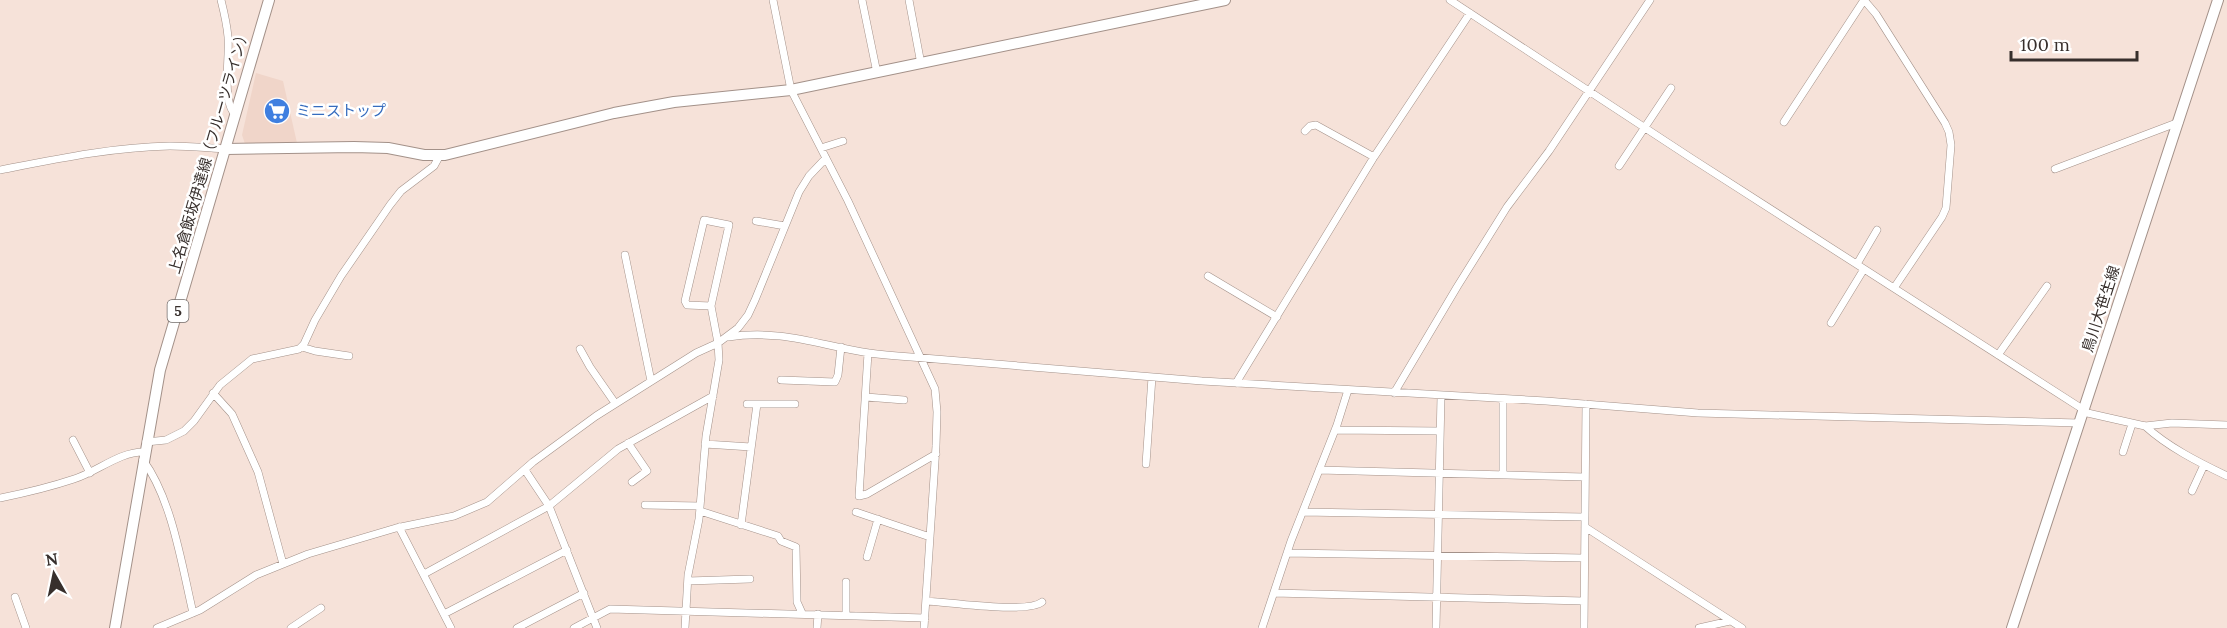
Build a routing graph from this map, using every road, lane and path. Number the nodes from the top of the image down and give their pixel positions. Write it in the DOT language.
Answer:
graph roads {
  1 [pos="221,0"];
  2 [pos="269,0"];
  3 [pos="773,0"];
  4 [pos="862,0"];
  5 [pos="909,0"];
  6 [pos="1225,0"];
  7 [pos="1450,0"];
  8 [pos="1650,0"];
  9 [pos="1864,0"];
  10 [pos="2218,0"];
  11 [pos="1470,13"];
  12 [pos="921,64"];
  13 [pos="878,73"];
  14 [pos="1671,88"];
  15 [pos="791,90"];
  16 [pos="1589,92"];
  17 [pos="236,114"];
  18 [pos="1784,122"];
  19 [pos="2179,122"];
  20 [pos="1645,128"];
  21 [pos="1305,131"];
  22 [pos="843,141"];
  23 [pos="821,148"];
  24 [pos="226,149"];
  25 [pos="440,155"];
  26 [pos="1374,157"];
  27 [pos="826,158"];
  28 [pos="1619,166"];
  29 [pos="0,170"];
  30 [pos="2055,170"];
  31 [pos="756,221"];
  32 [pos="785,226"];
  33 [pos="1877,230"];
  34 [pos="625,255"];
  35 [pos="1857,264"];
  36 [pos="1864,269"];
  37 [pos="1208,276"];
  38 [pos="2047,286"];
  39 [pos="1894,288"];
  40 [pos="711,306"];
  41 [pos="1277,317"];
  42 [pos="1832,323"];
  43 [pos="728,337"];
  44 [pos="718,343"];
  45 [pos="302,347"];
  46 [pos="841,347"];
  47 [pos="580,349"];
  48 [pos="868,353"];
  49 [pos="1998,355"];
  50 [pos="349,356"];
  51 [pos="921,358"];
  52 [pos="1152,377"];
  53 [pos="781,380"];
  54 [pos="651,381"];
  55 [pos="1236,383"];
  56 [pos="1348,390"];
  57 [pos="213,393"];
  58 [pos="1394,393"];
  59 [pos="713,396"];
  60 [pos="1441,396"];
  61 [pos="866,397"];
  62 [pos="1503,399"];
  63 [pos="904,400"];
  64 [pos="615,403"];
  65 [pos="747,404"];
  66 [pos="757,404"];
  67 [pos="795,404"];
  68 [pos="1586,404"];
  69 [pos="2083,411"];
  70 [pos="2079,423"];
  71 [pos="2132,424"];
  72 [pos="2227,425"];
  73 [pos="2145,426"];
  74 [pos="1335,430"];
  75 [pos="1440,431"];
  76 [pos="74,440"];
  77 [pos="628,443"];
  78 [pos="705,444"];
  79 [pos="751,447"];
  80 [pos="145,451"];
  81 [pos="2123,452"];
  82 [pos="936,454"];
  83 [pos="1146,464"];
  84 [pos="2204,465"];
  85 [pos="525,470"];
  86 [pos="1319,470"];
  87 [pos="1439,472"];
  88 [pos="90,473"];
  89 [pos="1503,474"];
  90 [pos="2227,476"];
  91 [pos="1585,477"];
  92 [pos="632,482"];
  93 [pos="2192,491"];
  94 [pos="0,498"];
  95 [pos="645,505"];
  96 [pos="549,506"];
  97 [pos="700,508"];
  98 [pos="856,512"];
  99 [pos="1303,512"];
  100 [pos="1438,515"];
  101 [pos="1585,517"];
  102 [pos="878,519"];
  103 [pos="741,525"];
  104 [pos="399,527"];
  105 [pos="1585,527"];
  106 [pos="930,537"];
  107 [pos="567,550"];
  108 [pos="1287,553"];
  109 [pos="1437,556"];
  110 [pos="867,557"];
  111 [pos="1584,558"];
  112 [pos="283,564"];
  113 [pos="424,574"];
  114 [pos="750,579"];
  115 [pos="688,581"];
  116 [pos="846,582"];
  117 [pos="584,593"];
  118 [pos="1274,593"];
  119 [pos="15,597"];
  120 [pos="1436,598"];
  121 [pos="926,600"];
  122 [pos="1042,602"];
  123 [pos="1584,602"];
  124 [pos="321,608"];
  125 [pos="685,611"];
  126 [pos="193,613"];
  127 [pos="801,613"];
  128 [pos="818,614"];
  129 [pos="444,615"];
  130 [pos="846,615"];
  131 [pos="594,618"];
  132 [pos="925,618"];
  133 [pos="1730,621"];
  134 [pos="26,628"];
  135 [pos="115,628"];
  136 [pos="157,628"];
  137 [pos="291,628"];
  138 [pos="451,628"];
  139 [pos="517,628"];
  140 [pos="574,628"];
  141 [pos="597,628"];
  142 [pos="686,628"];
  143 [pos="817,628"];
  144 [pos="924,628"];
  145 [pos="1262,628"];
  146 [pos="1436,628"];
  147 [pos="1584,628"];
  148 [pos="1698,628"];
  149 [pos="1742,628"];
  150 [pos="2012,628"];
  1 -- 17 [label="street"];
  2 -- 17 [label="street, 上名倉飯坂伊達線（フルーツライン） / 5"];
  3 -- 15 [label="street"];
  4 -- 13 [label="street"];
  5 -- 12 [label="street"];
  6 -- 12 [label="street"];
  7 -- 11 [label="street"];
  8 -- 16 [label="street"];
  9 -- 18 [label="street"];
  9 -- 39 [label="street"];
  10 -- 19 [label="street, 鳥川大笹生線"];
  11 -- 16 [label="street"];
  11 -- 26 [label="street"];
  12 -- 13 [label="street"];
  13 -- 15 [label="street"];
  14 -- 20 [label="street"];
  15 -- 23 [label="street"];
  15 -- 25 [label="street"];
  16 -- 20 [label="street"];
  16 -- 58 [label="street"];
  17 -- 24 [label="street, 上名倉飯坂伊達線（フルーツライン） / 5"];
  19 -- 30 [label="street"];
  19 -- 69 [label="street, 鳥川大笹生線"];
  20 -- 28 [label="street"];
  20 -- 35 [label="street"];
  21 -- 26 [label="street"];
  22 -- 23 [label="street"];
  23 -- 27 [label="street"];
  24 -- 25 [label="street"];
  24 -- 29 [label="street"];
  24 -- 80 [label="street, 上名倉飯坂伊達線（フルーツライン） / 5"];
  25 -- 45 [label="street"];
  26 -- 41 [label="street"];
  27 -- 32 [label="street"];
  27 -- 51 [label="street"];
  31 -- 32 [label="street"];
  32 -- 43 [label="street"];
  33 -- 35 [label="street"];
  34 -- 54 [label="street"];
  35 -- 36 [label="street"];
  36 -- 39 [label="street"];
  36 -- 42 [label="street"];
  37 -- 41 [label="street"];
  38 -- 49 [label="street"];
  39 -- 49 [label="street"];
  40 -- 40 [label="street"];
  40 -- 44 [label="street"];
  41 -- 55 [label="street"];
  43 -- 44 [label="street"];
  43 -- 46 [label="street"];
  44 -- 54 [label="street"];
  44 -- 59 [label="street"];
  45 -- 50 [label="street"];
  45 -- 57 [label="street"];
  46 -- 48 [label="street"];
  46 -- 53 [label="street"];
  47 -- 64 [label="street"];
  48 -- 51 [label="street"];
  48 -- 61 [label="street"];
  49 -- 69 [label="street"];
  51 -- 52 [label="street"];
  51 -- 82 [label="street"];
  52 -- 55 [label="street"];
  52 -- 83 [label="street"];
  54 -- 64 [label="street"];
  55 -- 56 [label="street"];
  56 -- 58 [label="street"];
  56 -- 74 [label="street"];
  57 -- 80 [label="street"];
  57 -- 112 [label="street"];
  58 -- 60 [label="street"];
  59 -- 77 [label="street"];
  59 -- 78 [label="street"];
  60 -- 62 [label="street"];
  60 -- 75 [label="street"];
  61 -- 63 [label="street"];
  61 -- 82 [label="street"];
  62 -- 68 [label="street"];
  62 -- 89 [label="street"];
  64 -- 85 [label="street"];
  65 -- 66 [label="street"];
  66 -- 67 [label="street"];
  66 -- 79 [label="street"];
  68 -- 70 [label="street"];
  68 -- 91 [label="street"];
  69 -- 70 [label="street, 鳥川大笹生線"];
  69 -- 71 [label="street"];
  70 -- 150 [label="street, 鳥川大笹生線"];
  71 -- 73 [label="street"];
  71 -- 81 [label="street"];
  72 -- 73 [label="street"];
  73 -- 84 [label="street"];
  74 -- 75 [label="street"];
  74 -- 86 [label="street"];
  75 -- 87 [label="street"];
  76 -- 88 [label="street"];
  77 -- 92 [label="street"];
  77 -- 96 [label="street"];
  78 -- 79 [label="street"];
  78 -- 97 [label="street"];
  79 -- 103 [label="street"];
  80 -- 88 [label="street"];
  80 -- 126 [label="street"];
  80 -- 135 [label="street, 上名倉飯坂伊達線（フルーツライン） / 5"];
  82 -- 106 [label="street"];
  84 -- 90 [label="street"];
  84 -- 93 [label="street"];
  85 -- 96 [label="street"];
  85 -- 104 [label="street"];
  86 -- 87 [label="street"];
  86 -- 99 [label="street"];
  87 -- 89 [label="street"];
  87 -- 100 [label="street"];
  88 -- 94 [label="street"];
  89 -- 91 [label="street"];
  91 -- 101 [label="street"];
  95 -- 97 [label="street"];
  96 -- 107 [label="street"];
  96 -- 113 [label="street"];
  97 -- 103 [label="street"];
  97 -- 115 [label="street"];
  98 -- 102 [label="street"];
  99 -- 100 [label="street"];
  99 -- 108 [label="street"];
  100 -- 101 [label="street"];
  100 -- 109 [label="street"];
  101 -- 105 [label="street"];
  102 -- 106 [label="street"];
  102 -- 110 [label="street"];
  103 -- 127 [label="street"];
  104 -- 112 [label="street"];
  104 -- 113 [label="street"];
  105 -- 111 [label="street"];
  105 -- 133 [label="street"];
  106 -- 121 [label="street"];
  107 -- 117 [label="street"];
  107 -- 129 [label="street"];
  108 -- 109 [label="street"];
  108 -- 118 [label="street"];
  109 -- 111 [label="street"];
  109 -- 120 [label="street"];
  111 -- 123 [label="street"];
  112 -- 126 [label="street"];
  113 -- 129 [label="street"];
  114 -- 115 [label="street"];
  115 -- 125 [label="street"];
  116 -- 130 [label="street"];
  117 -- 131 [label="street"];
  117 -- 139 [label="street"];
  118 -- 120 [label="street"];
  118 -- 145 [label="street"];
  119 -- 134 [label="street"];
  120 -- 123 [label="street"];
  120 -- 146 [label="street"];
  121 -- 122 [label="street"];
  121 -- 132 [label="street"];
  123 -- 147 [label="street"];
  124 -- 137 [label="street"];
  125 -- 127 [label="street"];
  125 -- 131 [label="street"];
  125 -- 142 [label="street"];
  126 -- 136 [label="street"];
  127 -- 128 [label="street"];
  128 -- 130 [label="street"];
  128 -- 143 [label="street"];
  129 -- 138 [label="street"];
  130 -- 132 [label="street"];
  131 -- 140 [label="street"];
  131 -- 141 [label="street"];
  132 -- 144 [label="street"];
  133 -- 148 [label="street"];
  133 -- 149 [label="street"];
}
